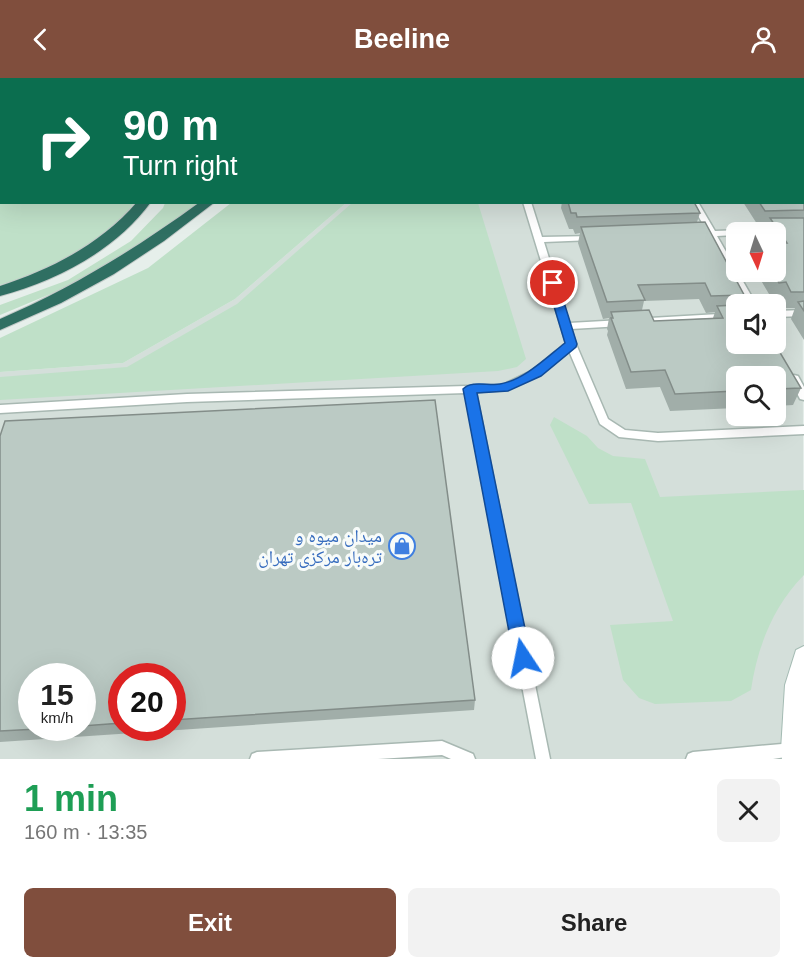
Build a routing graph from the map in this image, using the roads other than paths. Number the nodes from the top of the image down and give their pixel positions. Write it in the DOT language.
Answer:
graph roads {
  1 [pos="144,204"];
  2 [pos="205,204"];
  3 [pos="528,204"];
  4 [pos="695,204"];
  5 [pos="804,230"];
  6 [pos="711,233"];
  7 [pos="688,234"];
  8 [pos="608,238"];
  9 [pos="540,240"];
  10 [pos="0,291"];
  11 [pos="746,294"];
  12 [pos="804,313"];
  13 [pos="786,314"];
  14 [pos="726,317"];
  15 [pos="0,325"];
  16 [pos="566,326"];
  17 [pos="571,344"];
  18 [pos="789,370"];
  19 [pos="470,389"];
  20 [pos="804,396"];
  21 [pos="0,409"];
  22 [pos="804,430"];
  23 [pos="804,657"];
  24 [pos="797,754"];
  25 [pos="257,759"];
  26 [pos="468,759"];
  27 [pos="543,759"];
  28 [pos="693,759"];
  1 -- 10 [label="highway"];
  2 -- 15 [label="highway"];
  3 -- 9 [label="lane"];
  4 -- 6 [label="lane"];
  5 -- 6 [label="lane"];
  6 -- 7 [label="lane"];
  6 -- 11 [label="lane"];
  8 -- 9 [label="lane"];
  9 -- 16 [label="lane"];
  12 -- 13 [label="lane"];
  14 -- 16 [label="lane"];
  16 -- 17 [label="lane"];
  17 -- 19 [label="lane"];
  17 -- 22 [label="lane"];
  18 -- 20 [label="lane"];
  19 -- 21 [label="lane"];
  19 -- 27 [label="lane"];
  23 -- 24 [label="street"];
  24 -- 28 [label="lane"];
  25 -- 26 [label="lane"];
}
